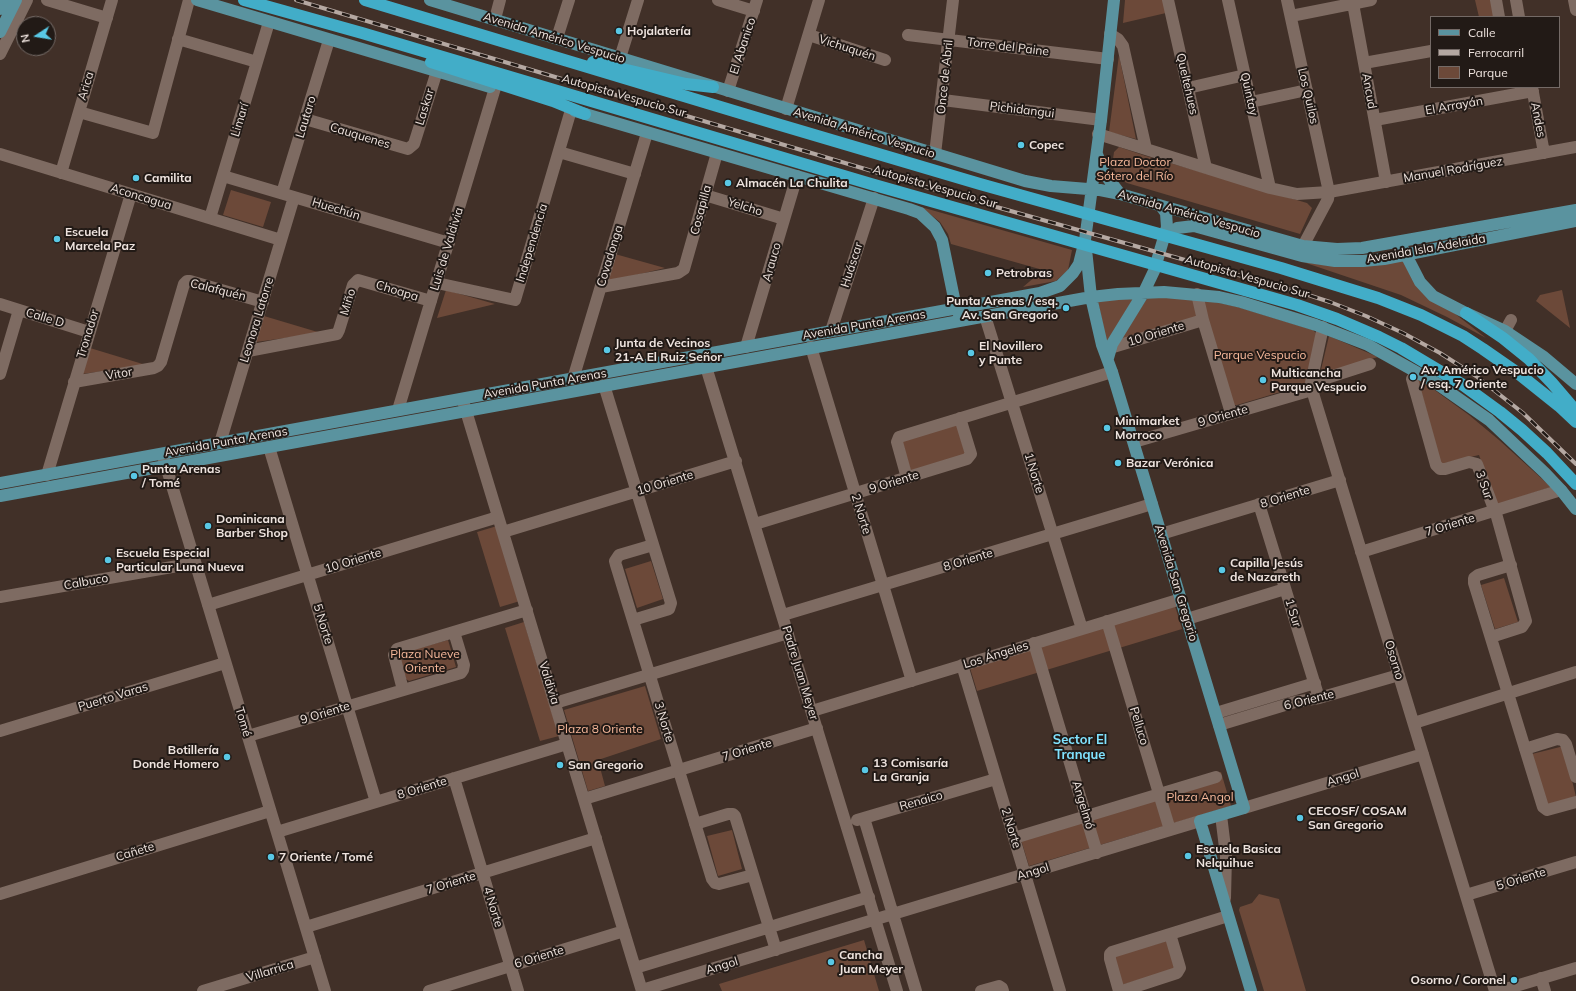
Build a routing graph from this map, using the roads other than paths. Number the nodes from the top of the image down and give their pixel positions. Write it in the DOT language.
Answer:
graph roads {
  1 [pos="4,0"];
  2 [pos="16,0"];
  3 [pos="27,0"];
  4 [pos="47,0"];
  5 [pos="112,0"];
  6 [pos="189,0"];
  7 [pos="197,0"];
  8 [pos="244,0"];
  9 [pos="365,0"];
  10 [pos="430,0"];
  11 [pos="500,0"];
  12 [pos="569,0"];
  13 [pos="638,0"];
  14 [pos="718,0"];
  15 [pos="819,0"];
  16 [pos="953,0"];
  17 [pos="1114,0"];
  18 [pos="1168,0"];
  19 [pos="1228,0"];
  20 [pos="1287,0"];
  21 [pos="1370,0"];
  22 [pos="1496,0"];
  23 [pos="1516,0"];
  24 [pos="1574,0"];
  25 [pos="1356,1"];
  26 [pos="756,5"];
  27 [pos="0,9"];
  28 [pos="1576,10"];
  29 [pos="1290,16"];
  30 [pos="1500,16"];
  31 [pos="1519,16"];
  32 [pos="107,18"];
  33 [pos="495,19"];
  34 [pos="269,22"];
  35 [pos="0,32"];
  36 [pos="362,33"];
  37 [pos="1110,34"];
  38 [pos="809,35"];
  39 [pos="908,36"];
  40 [pos="557,38"];
  41 [pos="178,39"];
  42 [pos="329,40"];
  43 [pos="949,40"];
  44 [pos="1430,50"];
  45 [pos="0,54"];
  46 [pos="620,58"];
  47 [pos="561,59"];
  48 [pos="1108,59"];
  49 [pos="885,60"];
  50 [pos="257,62"];
  51 [pos="1364,63"];
  52 [pos="437,71"];
  53 [pos="1245,75"];
  54 [pos="713,87"];
  55 [pos="495,88"];
  56 [pos="1188,88"];
  57 [pos="1532,89"];
  58 [pos="1306,90"];
  59 [pos="728,91"];
  60 [pos="943,100"];
  61 [pos="1251,102"];
  62 [pos="571,110"];
  63 [pos="786,110"];
  64 [pos="79,112"];
  65 [pos="585,114"];
  66 [pos="305,119"];
  67 [pos="1101,120"];
  68 [pos="1375,120"];
  69 [pos="646,133"];
  70 [pos="1098,134"];
  71 [pos="414,144"];
  72 [pos="1576,147"];
  73 [pos="1096,149"];
  74 [pos="1146,149"];
  75 [pos="559,152"];
  76 [pos="717,153"];
  77 [pos="1544,153"];
  78 [pos="0,154"];
  79 [pos="935,154"];
  80 [pos="1206,168"];
  81 [pos="61,173"];
  82 [pos="635,174"];
  83 [pos="222,176"];
  84 [pos="797,176"];
  85 [pos="1386,182"];
  86 [pos="1270,188"];
  87 [pos="1091,189"];
  88 [pos="1329,192"];
  89 [pos="131,194"];
  90 [pos="282,194"];
  91 [pos="1120,194"];
  92 [pos="705,195"];
  93 [pos="294,197"];
  94 [pos="874,198"];
  95 [pos="1161,206"];
  96 [pos="1576,210"];
  97 [pos="210,218"];
  98 [pos="784,219"];
  99 [pos="1576,221"];
  100 [pos="1164,239"];
  101 [pos="281,240"];
  102 [pos="449,243"];
  103 [pos="1393,244"];
  104 [pos="1304,246"];
  105 [pos="1084,253"];
  106 [pos="1406,254"];
  107 [pos="362,281"];
  108 [pos="437,283"];
  109 [pos="601,287"];
  110 [pos="1144,292"];
  111 [pos="1197,294"];
  112 [pos="1091,297"];
  113 [pos="431,301"];
  114 [pos="263,302"];
  115 [pos="0,304"];
  116 [pos="956,308"];
  117 [pos="19,310"];
  118 [pos="1466,313"];
  119 [pos="985,316"];
  120 [pos="969,319"];
  121 [pos="1203,320"];
  122 [pos="1323,327"];
  123 [pos="831,331"];
  124 [pos="89,332"];
  125 [pos="746,347"];
  126 [pos="811,347"];
  127 [pos="248,351"];
  128 [pos="1109,353"];
  129 [pos="705,361"];
  130 [pos="161,362"];
  131 [pos="1370,364"];
  132 [pos="1112,372"];
  133 [pos="0,374"];
  134 [pos="573,379"];
  135 [pos="1412,379"];
  136 [pos="74,382"];
  137 [pos="1576,384"];
  138 [pos="604,385"];
  139 [pos="1311,386"];
  140 [pos="462,399"];
  141 [pos="1012,402"];
  142 [pos="398,410"];
  143 [pos="466,411"];
  144 [pos="1576,411"];
  145 [pos="1231,413"];
  146 [pos="960,418"];
  147 [pos="1576,422"];
  148 [pos="1134,442"];
  149 [pos="220,443"];
  150 [pos="269,447"];
  151 [pos="164,460"];
  152 [pos="736,462"];
  153 [pos="46,475"];
  154 [pos="907,478"];
  155 [pos="1340,480"];
  156 [pos="0,483"];
  157 [pos="1576,484"];
  158 [pos="1561,490"];
  159 [pos="637,492"];
  160 [pos="855,493"];
  161 [pos="0,496"];
  162 [pos="1152,504"];
  163 [pos="1259,504"];
  164 [pos="1576,509"];
  165 [pos="1494,511"];
  166 [pos="498,517"];
  167 [pos="755,524"];
  168 [pos="503,532"];
  169 [pos="1052,534"];
  170 [pos="1161,534"];
  171 [pos="653,545"];
  172 [pos="1362,552"];
  173 [pos="195,563"];
  174 [pos="1510,565"];
  175 [pos="308,575"];
  176 [pos="883,585"];
  177 [pos="1285,589"];
  178 [pos="0,597"];
  179 [pos="1181,599"];
  180 [pos="208,605"];
  181 [pos="527,610"];
  182 [pos="783,615"];
  183 [pos="1187,618"];
  184 [pos="633,620"];
  185 [pos="1107,621"];
  186 [pos="1082,629"];
  187 [pos="454,632"];
  188 [pos="788,633"];
  189 [pos="1491,637"];
  190 [pos="1034,643"];
  191 [pos="225,663"];
  192 [pos="962,665"];
  193 [pos="1576,672"];
  194 [pos="1399,674"];
  195 [pos="650,675"];
  196 [pos="912,681"];
  197 [pos="1314,683"];
  198 [pos="403,690"];
  199 [pos="1508,694"];
  200 [pos="1319,698"];
  201 [pos="555,704"];
  202 [pos="347,706"];
  203 [pos="812,711"];
  204 [pos="1216,713"];
  205 [pos="1414,723"];
  206 [pos="1219,725"];
  207 [pos="817,728"];
  208 [pos="0,731"];
  209 [pos="248,736"];
  210 [pos="567,744"];
  211 [pos="1524,749"];
  212 [pos="1423,754"];
  213 [pos="679,770"];
  214 [pos="1216,777"];
  215 [pos="1576,777"];
  216 [pos="454,778"];
  217 [pos="996,779"];
  218 [pos="1159,794"];
  219 [pos="584,799"];
  220 [pos="376,802"];
  221 [pos="1576,802"];
  222 [pos="1244,808"];
  223 [pos="270,811"];
  224 [pos="1221,815"];
  225 [pos="1086,816"];
  226 [pos="864,818"];
  227 [pos="1200,822"];
  228 [pos="846,823"];
  229 [pos="695,824"];
  230 [pos="1170,830"];
  231 [pos="277,832"];
  232 [pos="596,838"];
  233 [pos="1014,838"];
  234 [pos="1097,852"];
  235 [pos="1226,856"];
  236 [pos="1212,860"];
  237 [pos="1576,862"];
  238 [pos="483,873"];
  239 [pos="753,874"];
  240 [pos="1025,874"];
  241 [pos="0,894"];
  242 [pos="1466,895"];
  243 [pos="869,897"];
  244 [pos="1225,904"];
  245 [pos="893,914"];
  246 [pos="1228,916"];
  247 [pos="876,920"];
  248 [pos="306,927"];
  249 [pos="769,928"];
  250 [pos="624,931"];
  251 [pos="1170,934"];
  252 [pos="776,950"];
  253 [pos="315,957"];
  254 [pos="511,966"];
  255 [pos="636,968"];
  256 [pos="1576,968"];
  257 [pos="1541,978"];
  258 [pos="455,987"];
  259 [pos="1002,989"];
  260 [pos="203,991"];
  261 [pos="325,991"];
  262 [pos="429,991"];
  263 [pos="518,991"];
  264 [pos="642,991"];
  265 [pos="897,991"];
  266 [pos="916,991"];
  267 [pos="981,991"];
  268 [pos="1060,991"];
  269 [pos="1121,991"];
  270 [pos="1251,991"];
  271 [pos="1495,991"];
  272 [pos="1499,991"];
  273 [pos="1545,991"];
  1 -- 27 [label="main road"];
  2 -- 35 [label="main road"];
  3 -- 45 [label="street"];
  4 -- 32 [label="street"];
  5 -- 32 [label="street, Arica"];
  6 -- 41 [label="street"];
  7 -- 34 [label="main road"];
  8 -- 36 [label="highway, Autopista Vespucio Sur"];
  9 -- 47 [label="highway, Autopista Vespucio Sur"];
  10 -- 33 [label="main road, Avenida Américo Vespucio"];
  11 -- 33 [label="street"];
  12 -- 40 [label="street"];
  13 -- 46 [label="street"];
  14 -- 26 [label="street"];
  15 -- 38 [label="street"];
  16 -- 43 [label="street, Once de Abril"];
  17 -- 37 [label="main road, Avenida Punta Arenas"];
  18 -- 56 [label="street, Queltehues"];
  19 -- 53 [label="street, Quintay"];
  20 -- 29 [label="street, Los Quilos"];
  21 -- 25 [label="street"];
  22 -- 30 [label="street"];
  23 -- 31 [label="street"];
  24 -- 28 [label="street"];
  25 -- 29 [label="street"];
  25 -- 51 [label="street, Ancud"];
  26 -- 59 [label="street, El Abanico"];
  29 -- 58 [label="street, Los Quilos"];
  32 -- 64 [label="street, Arica"];
  33 -- 40 [label="main road, Avenida Américo Vespucio"];
  34 -- 42 [label="main road"];
  34 -- 50 [label="street, Limarí"];
  36 -- 65 [label="highway"];
  36 -- 157 [label="highway, Autopista Vespucio Sur"];
  37 -- 48 [label="main road, Avenida Punta Arenas"];
  37 -- 74 [label="street"];
  38 -- 49 [label="street, Vichuquén"];
  38 -- 63 [label="street"];
  39 -- 43 [label="street, Torre del Paine"];
  40 -- 46 [label="main road, Avenida Américo Vespucio"];
  41 -- 50 [label="street"];
  41 -- 64 [label="street"];
  42 -- 52 [label="main road"];
  42 -- 66 [label="street, Lautaro"];
  43 -- 48 [label="street, Torre del Paine"];
  43 -- 60 [label="street, Once de Abril"];
  44 -- 51 [label="street"];
  46 -- 54 [label="main road, Avenida Américo Vespucio"];
  47 -- 54 [label="highway"];
  47 -- 147 [label="highway, Autopista Vespucio Sur"];
  48 -- 67 [label="main road, Avenida Punta Arenas"];
  50 -- 83 [label="street, Limarí"];
  51 -- 68 [label="street, Ancud"];
  52 -- 55 [label="main road"];
  52 -- 71 [label="street, Laskar"];
  53 -- 56 [label="street"];
  53 -- 61 [label="street, Quintay"];
  54 -- 59 [label="main road, Avenida Américo Vespucio"];
  55 -- 62 [label="main road"];
  55 -- 102 [label="street, Luis de Valdivia"];
  56 -- 80 [label="street, Queltehues"];
  57 -- 68 [label="street, El Arrayán"];
  57 -- 77 [label="street, Andes"];
  58 -- 61 [label="street"];
  58 -- 88 [label="street, Los Quilos"];
  59 -- 63 [label="main road, Avenida Américo Vespucio"];
  60 -- 67 [label="street, Pichidangui"];
  60 -- 79 [label="street, Once de Abril"];
  61 -- 86 [label="street, Quintay"];
  62 -- 65 [label="main road"];
  62 -- 75 [label="street, Independencia"];
  63 -- 79 [label="main road, Avenida Américo Vespucio"];
  64 -- 81 [label="street, Arica"];
  65 -- 69 [label="main road"];
  66 -- 71 [label="street, Cauquenes"];
  66 -- 90 [label="street, Lautaro"];
  67 -- 70 [label="main road, Avenida Punta Arenas"];
  68 -- 85 [label="street, Ancud"];
  69 -- 76 [label="main road"];
  69 -- 82 [label="street, Covadonga"];
  70 -- 73 [label="main road, Avenida Punta Arenas"];
  70 -- 74 [label="street, Manuel Rodríguez"];
  72 -- 77 [label="street, Manuel Rodríguez"];
  73 -- 87 [label="main road, Avenida Punta Arenas"];
  73 -- 91 [label="main road"];
  74 -- 80 [label="street, Manuel Rodríguez"];
  75 -- 82 [label="street"];
  75 -- 108 [label="street, Independencia"];
  76 -- 84 [label="main road"];
  76 -- 92 [label="street, Cosapilla"];
  77 -- 85 [label="street, Manuel Rodríguez"];
  78 -- 81 [label="street, Aconcagua"];
  79 -- 87 [label="main road, Avenida Américo Vespucio"];
  80 -- 86 [label="street, Manuel Rodríguez"];
  81 -- 89 [label="street, Aconcagua"];
  82 -- 109 [label="street, Covadonga"];
  83 -- 90 [label="street, Huechún"];
  83 -- 97 [label="street, Limarí"];
  84 -- 94 [label="main road"];
  84 -- 98 [label="street, Arauco"];
  85 -- 88 [label="street, Manuel Rodríguez"];
  86 -- 88 [label="street, Manuel Rodríguez"];
  87 -- 91 [label="main road, Avenida Américo Vespucio"];
  87 -- 105 [label="main road, Avenida Punta Arenas"];
  88 -- 104 [label="street"];
  89 -- 97 [label="street, Aconcagua"];
  89 -- 124 [label="street, Tronador"];
  90 -- 93 [label="street, Huechún"];
  91 -- 95 [label="main road, Avenida Américo Vespucio"];
  92 -- 98 [label="street, Yelcho"];
  92 -- 109 [label="street, Cosapilla"];
  93 -- 101 [label="street, Leonora Latorre"];
  93 -- 102 [label="street, Huechún"];
  94 -- 116 [label="main road"];
  94 -- 123 [label="street, Huáscar"];
  95 -- 100 [label="main road"];
  95 -- 104 [label="main road, Avenida Américo Vespucio"];
  96 -- 103 [label="main road"];
  97 -- 101 [label="street, Aconcagua"];
  98 -- 125 [label="street, Arauco"];
  99 -- 106 [label="main road, Avenida Isla Adelaida"];
  100 -- 106 [label="main road, Avenida Isla Adelaida"];
  100 -- 110 [label="main road"];
  101 -- 114 [label="street, Leonora Latorre"];
  102 -- 108 [label="street, Luis de Valdivia"];
  103 -- 104 [label="main road"];
  103 -- 106 [label="main road"];
  105 -- 112 [label="main road, Avenida San Gregorio"];
  105 -- 116 [label="main road, Avenida Punta Arenas"];
  106 -- 118 [label="main road"];
  107 -- 113 [label="street, Choapa"];
  107 -- 127 [label="street, Miño"];
  108 -- 113 [label="street, Luis de Valdivia"];
  109 -- 134 [label="street, Covadonga"];
  110 -- 111 [label="main road"];
  110 -- 112 [label="main road"];
  110 -- 128 [label="main road"];
  111 -- 121 [label="street"];
  111 -- 122 [label="main road"];
  112 -- 119 [label="main road, Avenida Punta Arenas"];
  112 -- 128 [label="main road, Avenida San Gregorio"];
  113 -- 142 [label="street, Luis de Valdivia"];
  114 -- 127 [label="street, Leonora Latorre"];
  114 -- 130 [label="street, Calafquén"];
  115 -- 117 [label="street, Calle D"];
  116 -- 120 [label="main road"];
  116 -- 123 [label="main road, Avenida Punta Arenas"];
  117 -- 124 [label="street, Calle D"];
  117 -- 133 [label="street"];
  118 -- 137 [label="main road"];
  118 -- 144 [label="highway"];
  119 -- 120 [label="main road, Avenida Punta Arenas"];
  119 -- 141 [label="street, 1 Norte"];
  120 -- 126 [label="main road, Avenida Punta Arenas"];
  121 -- 128 [label="street, 10 Oriente"];
  121 -- 145 [label="street"];
  122 -- 139 [label="street, Osorno"];
  122 -- 158 [label="main road"];
  123 -- 125 [label="main road, Avenida Punta Arenas"];
  124 -- 136 [label="street, Tronador"];
  125 -- 129 [label="main road, Avenida Punta Arenas"];
  126 -- 129 [label="main road, Avenida Punta Arenas"];
  126 -- 160 [label="street, 2 Norte"];
  127 -- 149 [label="street, Leonora Latorre"];
  128 -- 132 [label="main road, Avenida San Gregorio"];
  129 -- 134 [label="main road, Avenida Punta Arenas"];
  129 -- 138 [label="main road, Avenida Punta Arenas"];
  129 -- 152 [label="street, Padre Juan Meyer"];
  130 -- 136 [label="street, Vitor"];
  131 -- 139 [label="street, 9 Oriente"];
  132 -- 141 [label="street"];
  132 -- 148 [label="main road, Avenida San Gregorio"];
  134 -- 140 [label="main road, Avenida Punta Arenas"];
  135 -- 165 [label="street, 3 Sur"];
  136 -- 153 [label="street, Tronador"];
  138 -- 143 [label="main road, Avenida Punta Arenas"];
  138 -- 159 [label="street"];
  139 -- 145 [label="street, 9 Oriente"];
  139 -- 155 [label="street, Osorno"];
  140 -- 142 [label="main road, Avenida Punta Arenas"];
  140 -- 143 [label="street, Valdivia"];
  141 -- 146 [label="street"];
  141 -- 169 [label="street, 1 Norte"];
  142 -- 149 [label="main road, Avenida Punta Arenas"];
  143 -- 150 [label="main road, Avenida Punta Arenas"];
  143 -- 166 [label="street, Valdivia"];
  145 -- 148 [label="street, 9 Oriente"];
  146 -- 154 [label="street, 9 Oriente"];
  146 -- 154 [label="street"];
  148 -- 162 [label="main road, Avenida San Gregorio"];
  149 -- 151 [label="main road, Avenida Punta Arenas"];
  150 -- 151 [label="main road, Avenida Punta Arenas"];
  150 -- 175 [label="street, 5 Norte"];
  151 -- 153 [label="main road, Avenida Punta Arenas"];
  151 -- 161 [label="main road, Avenida Punta Arenas"];
  151 -- 173 [label="street, Tomé"];
  152 -- 159 [label="street, 10 Oriente"];
  152 -- 167 [label="street, Padre Juan Meyer"];
  153 -- 156 [label="main road, Avenida Punta Arenas"];
  154 -- 160 [label="street, 9 Oriente"];
  155 -- 163 [label="street, 8 Oriente"];
  155 -- 172 [label="street, Osorno"];
  158 -- 164 [label="main road"];
  158 -- 165 [label="street, 7 Oriente"];
  159 -- 168 [label="street, 10 Oriente"];
  159 -- 171 [label="street"];
  160 -- 167 [label="street, 9 Oriente"];
  160 -- 176 [label="street, 2 Norte"];
  162 -- 169 [label="street, 8 Oriente"];
  162 -- 170 [label="main road, Avenida San Gregorio"];
  163 -- 170 [label="street, 8 Oriente"];
  163 -- 177 [label="street, 1 Sur"];
  165 -- 172 [label="street, 7 Oriente"];
  165 -- 174 [label="street, 3 Sur"];
  166 -- 168 [label="street, Valdivia"];
  166 -- 175 [label="street, 10 Oriente"];
  167 -- 182 [label="street, Padre Juan Meyer"];
  168 -- 181 [label="street, Valdivia"];
  169 -- 176 [label="street, 8 Oriente"];
  169 -- 186 [label="street, 1 Norte"];
  170 -- 179 [label="main road, Avenida San Gregorio"];
  171 -- 184 [label="street, 3 Norte"];
  171 -- 184 [label="street"];
  172 -- 194 [label="street, Osorno"];
  173 -- 178 [label="street, Calbuco"];
  173 -- 180 [label="street, Tomé"];
  174 -- 189 [label="street, 3 Sur"];
  174 -- 189 [label="street"];
  175 -- 180 [label="street, 10 Oriente"];
  175 -- 202 [label="street, 5 Norte"];
  176 -- 182 [label="street, 8 Oriente"];
  176 -- 196 [label="street, 2 Norte"];
  177 -- 183 [label="street"];
  177 -- 197 [label="street, 1 Sur"];
  179 -- 183 [label="main road, Avenida San Gregorio"];
  179 -- 185 [label="street, Los Ángeles"];
  180 -- 191 [label="street, Tomé"];
  181 -- 187 [label="street"];
  181 -- 201 [label="street, Valdivia"];
  182 -- 188 [label="street, Padre Juan Meyer"];
  183 -- 204 [label="main road, Avenida San Gregorio"];
  184 -- 195 [label="street, 3 Norte"];
  185 -- 186 [label="street, Los Ángeles"];
  185 -- 218 [label="street, Pelluco"];
  186 -- 190 [label="street, Los Ángeles"];
  187 -- 198 [label="street"];
  187 -- 198 [label="street, 9 Oriente"];
  188 -- 195 [label="street"];
  188 -- 203 [label="street, Padre Juan Meyer"];
  189 -- 199 [label="street"];
  190 -- 192 [label="street, Los Ángeles"];
  190 -- 225 [label="street, Angelmó"];
  191 -- 208 [label="street, Puerto Varas"];
  191 -- 209 [label="street, Tomé"];
  192 -- 196 [label="street, Los Ángeles"];
  192 -- 217 [label="street, 2 Norte"];
  193 -- 199 [label="street"];
  194 -- 200 [label="street, 6 Oriente"];
  194 -- 205 [label="street, Osorno"];
  195 -- 201 [label="street"];
  195 -- 213 [label="street, 3 Norte"];
  196 -- 203 [label="street, Los Ángeles"];
  197 -- 200 [label="street, 1 Sur"];
  197 -- 204 [label="street, 6 Oriente"];
  198 -- 202 [label="street, 9 Oriente"];
  199 -- 205 [label="street"];
  199 -- 211 [label="street"];
  200 -- 206 [label="street, 6 Oriente"];
  201 -- 210 [label="street, Valdivia"];
  202 -- 209 [label="street, 9 Oriente"];
  202 -- 220 [label="street, 5 Norte"];
  203 -- 207 [label="street, Padre Juan Meyer"];
  204 -- 206 [label="main road, Avenida San Gregorio"];
  205 -- 212 [label="street, Osorno"];
  206 -- 222 [label="main road, Avenida San Gregorio"];
  207 -- 213 [label="street, 7 Oriente"];
  207 -- 228 [label="street, Padre Juan Meyer"];
  209 -- 223 [label="street, Tomé"];
  210 -- 216 [label="street, 8 Oriente"];
  210 -- 219 [label="street, Valdivia"];
  211 -- 215 [label="street"];
  211 -- 221 [label="street"];
  212 -- 222 [label="street, Angol"];
  212 -- 242 [label="street, Osorno"];
  213 -- 219 [label="street, 7 Oriente"];
  213 -- 229 [label="street, 3 Norte"];
  214 -- 218 [label="street"];
  216 -- 220 [label="street, 8 Oriente"];
  216 -- 238 [label="street, 4 Norte"];
  217 -- 226 [label="street, Renaico"];
  217 -- 233 [label="street, 2 Norte"];
  218 -- 225 [label="street"];
  218 -- 230 [label="street, Pelluco"];
  219 -- 232 [label="street, Valdivia"];
  220 -- 231 [label="street, 8 Oriente"];
  222 -- 224 [label="main road, Angol"];
  223 -- 231 [label="street, Tomé"];
  223 -- 241 [label="street, Cañete"];
  224 -- 227 [label="main road, Angol"];
  224 -- 235 [label="street"];
  225 -- 233 [label="street"];
  225 -- 234 [label="street, Angelmó"];
  226 -- 228 [label="street, Renaico"];
  226 -- 245 [label="street"];
  227 -- 230 [label="street, Angol"];
  227 -- 236 [label="main road"];
  228 -- 243 [label="street, Padre Juan Meyer"];
  229 -- 239 [label="street"];
  229 -- 239 [label="street, 3 Norte"];
  230 -- 234 [label="street, Angol"];
  231 -- 248 [label="street, Tomé"];
  232 -- 238 [label="street, 7 Oriente"];
  232 -- 250 [label="street, Valdivia"];
  233 -- 240 [label="street, 2 Norte"];
  234 -- 240 [label="street, Angol"];
  235 -- 236 [label="street"];
  235 -- 244 [label="street"];
  236 -- 244 [label="main road"];
  237 -- 242 [label="street, 5 Oriente"];
  238 -- 248 [label="street, 7 Oriente"];
  238 -- 254 [label="street, 4 Norte"];
  239 -- 249 [label="street"];
  240 -- 245 [label="street, Angol"];
  240 -- 268 [label="street, 2 Norte"];
  242 -- 271 [label="street, Osorno"];
  243 -- 247 [label="street, Padre Juan Meyer"];
  243 -- 249 [label="street, Angol"];
  244 -- 246 [label="main road"];
  245 -- 247 [label="street, Angol"];
  245 -- 266 [label="street"];
  246 -- 251 [label="street"];
  246 -- 270 [label="main road"];
  247 -- 252 [label="street, Angol"];
  247 -- 265 [label="street, Padre Juan Meyer"];
  248 -- 253 [label="street, Tomé"];
  249 -- 252 [label="street"];
  249 -- 255 [label="street, Angol"];
  250 -- 254 [label="street, 6 Oriente"];
  250 -- 255 [label="street, Valdivia"];
  251 -- 269 [label="street"];
  251 -- 269 [label="street"];
  252 -- 264 [label="street, Angol"];
  253 -- 260 [label="street, Villarrica"];
  253 -- 261 [label="street, Tomé"];
  254 -- 258 [label="street, 6 Oriente"];
  254 -- 263 [label="street, 4 Norte"];
  255 -- 264 [label="street, Valdivia"];
  256 -- 257 [label="street"];
  257 -- 272 [label="street"];
  257 -- 273 [label="street"];
  258 -- 262 [label="street, 6 Oriente"];
  259 -- 267 [label="street"];
}
